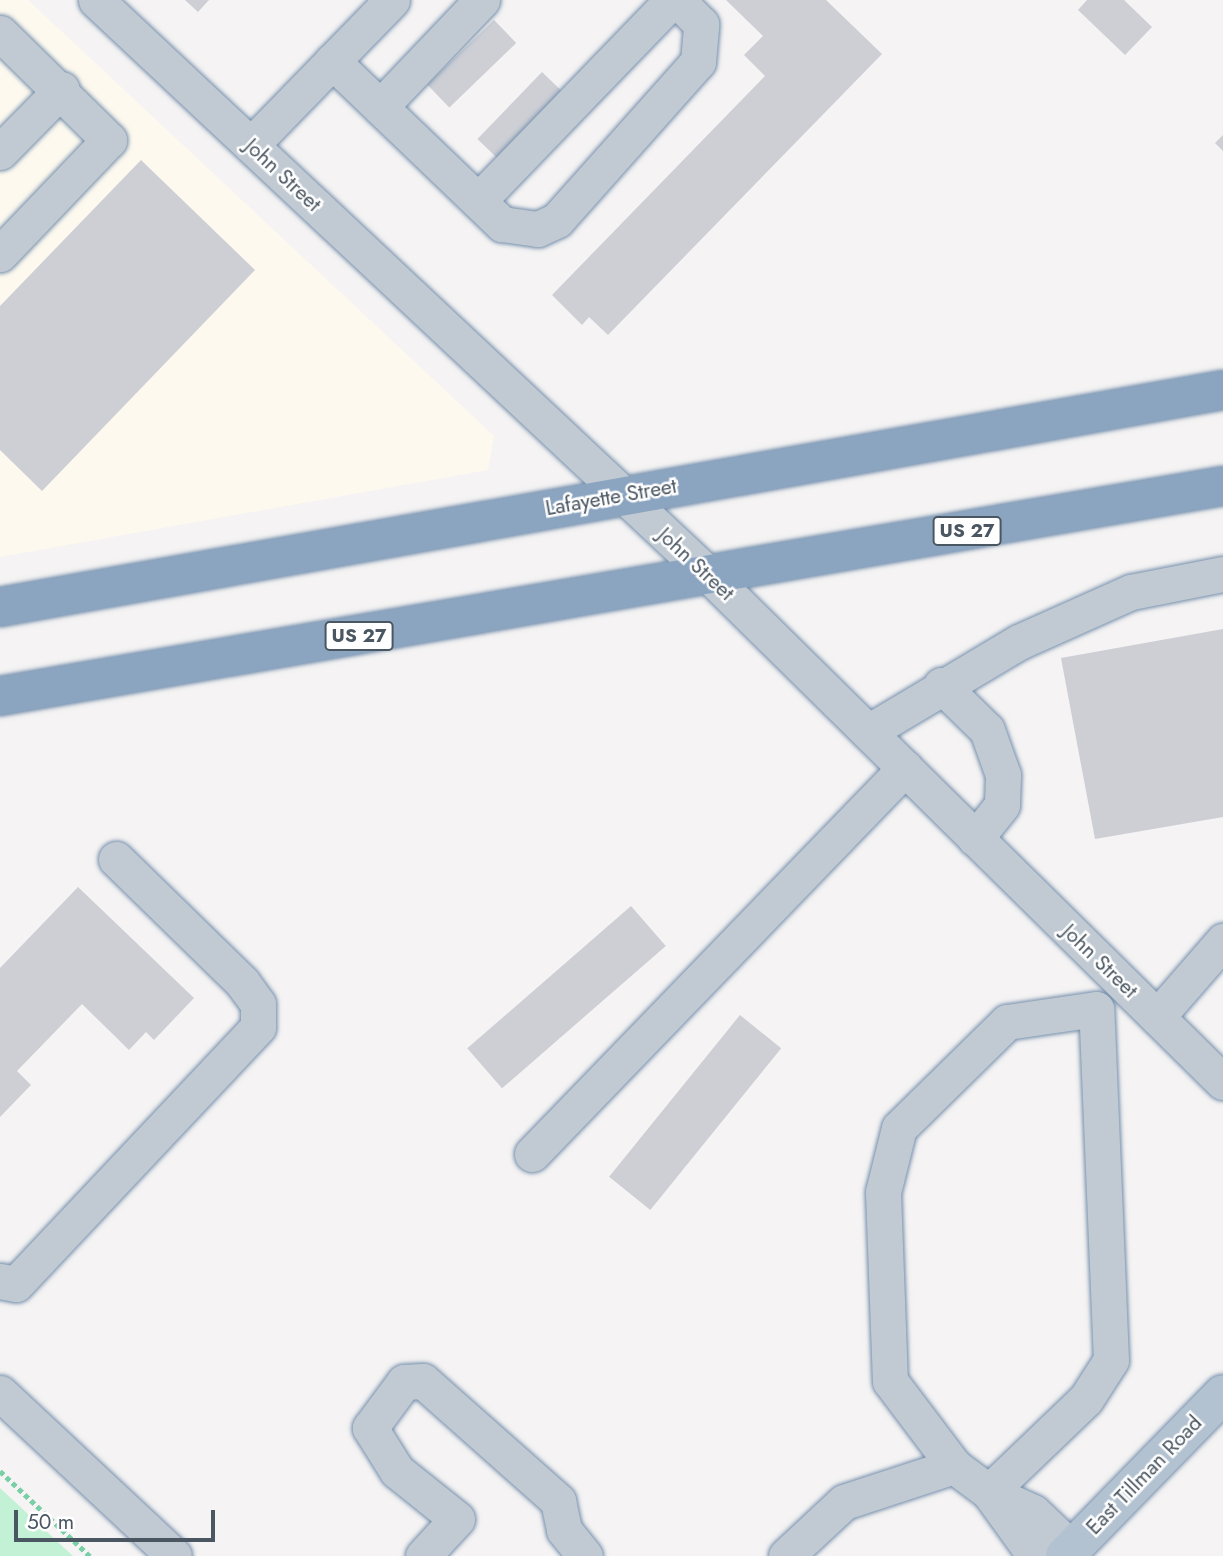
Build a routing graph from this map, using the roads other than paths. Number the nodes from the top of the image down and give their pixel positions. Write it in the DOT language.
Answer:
graph roads {
  1 [pos="96,0"];
  2 [pos="392,0"];
  3 [pos="482,0"];
  4 [pos="674,0"];
  5 [pos="0,33"];
  6 [pos="332,61"];
  7 [pos="62,89"];
  8 [pos="380,107"];
  9 [pos="251,145"];
  10 [pos="0,152"];
  11 [pos="478,201"];
  12 [pos="0,254"];
  13 [pos="1223,390"];
  14 [pos="1223,486"];
  15 [pos="621,495"];
  16 [pos="1223,574"];
  17 [pos="711,577"];
  18 [pos="0,607"];
  19 [pos="941,685"];
  20 [pos="0,695"];
  21 [pos="869,732"];
  22 [pos="905,768"];
  23 [pos="975,839"];
  24 [pos="116,859"];
  25 [pos="1223,941"];
  26 [pos="1124,985"];
  27 [pos="1096,1009"];
  28 [pos="1157,1017"];
  29 [pos="1223,1082"];
  30 [pos="533,1154"];
  31 [pos="0,1281"];
  32 [pos="0,1393"];
  33 [pos="1223,1394"];
  34 [pos="954,1466"];
  35 [pos="989,1492"];
  36 [pos="1057,1554"];
  37 [pos="174,1556"];
  38 [pos="423,1556"];
  39 [pos="585,1556"];
  40 [pos="786,1556"];
  1 -- 9 [label="street, John Street"];
  2 -- 6 [label="street"];
  3 -- 8 [label="street"];
  4 -- 11 [label="street"];
  4 -- 11 [label="street"];
  5 -- 7 [label="street"];
  6 -- 8 [label="street"];
  6 -- 9 [label="street"];
  7 -- 10 [label="street"];
  7 -- 12 [label="street"];
  8 -- 11 [label="street"];
  9 -- 15 [label="street, John Street"];
  13 -- 15 [label="highway, Lafayette Street"];
  14 -- 17 [label="highway, US 27"];
  15 -- 17 [label="street, John Street"];
  15 -- 18 [label="highway, Lafayette Street"];
  16 -- 19 [label="street"];
  17 -- 20 [label="highway, US 27"];
  17 -- 21 [label="street, John Street"];
  19 -- 21 [label="street"];
  19 -- 23 [label="street"];
  21 -- 22 [label="street, John Street"];
  22 -- 23 [label="street, John Street"];
  22 -- 30 [label="street"];
  23 -- 26 [label="street, John Street"];
  24 -- 31 [label="street"];
  25 -- 28 [label="street"];
  26 -- 27 [label="street"];
  26 -- 28 [label="street, John Street"];
  27 -- 34 [label="street"];
  27 -- 35 [label="street"];
  28 -- 29 [label="street, John Street"];
  32 -- 37 [label="street"];
  33 -- 36 [label="main road, East Tillman Road"];
  34 -- 35 [label="street"];
  34 -- 40 [label="street"];
  35 -- 36 [label="street"];
  38 -- 39 [label="street"];
}
